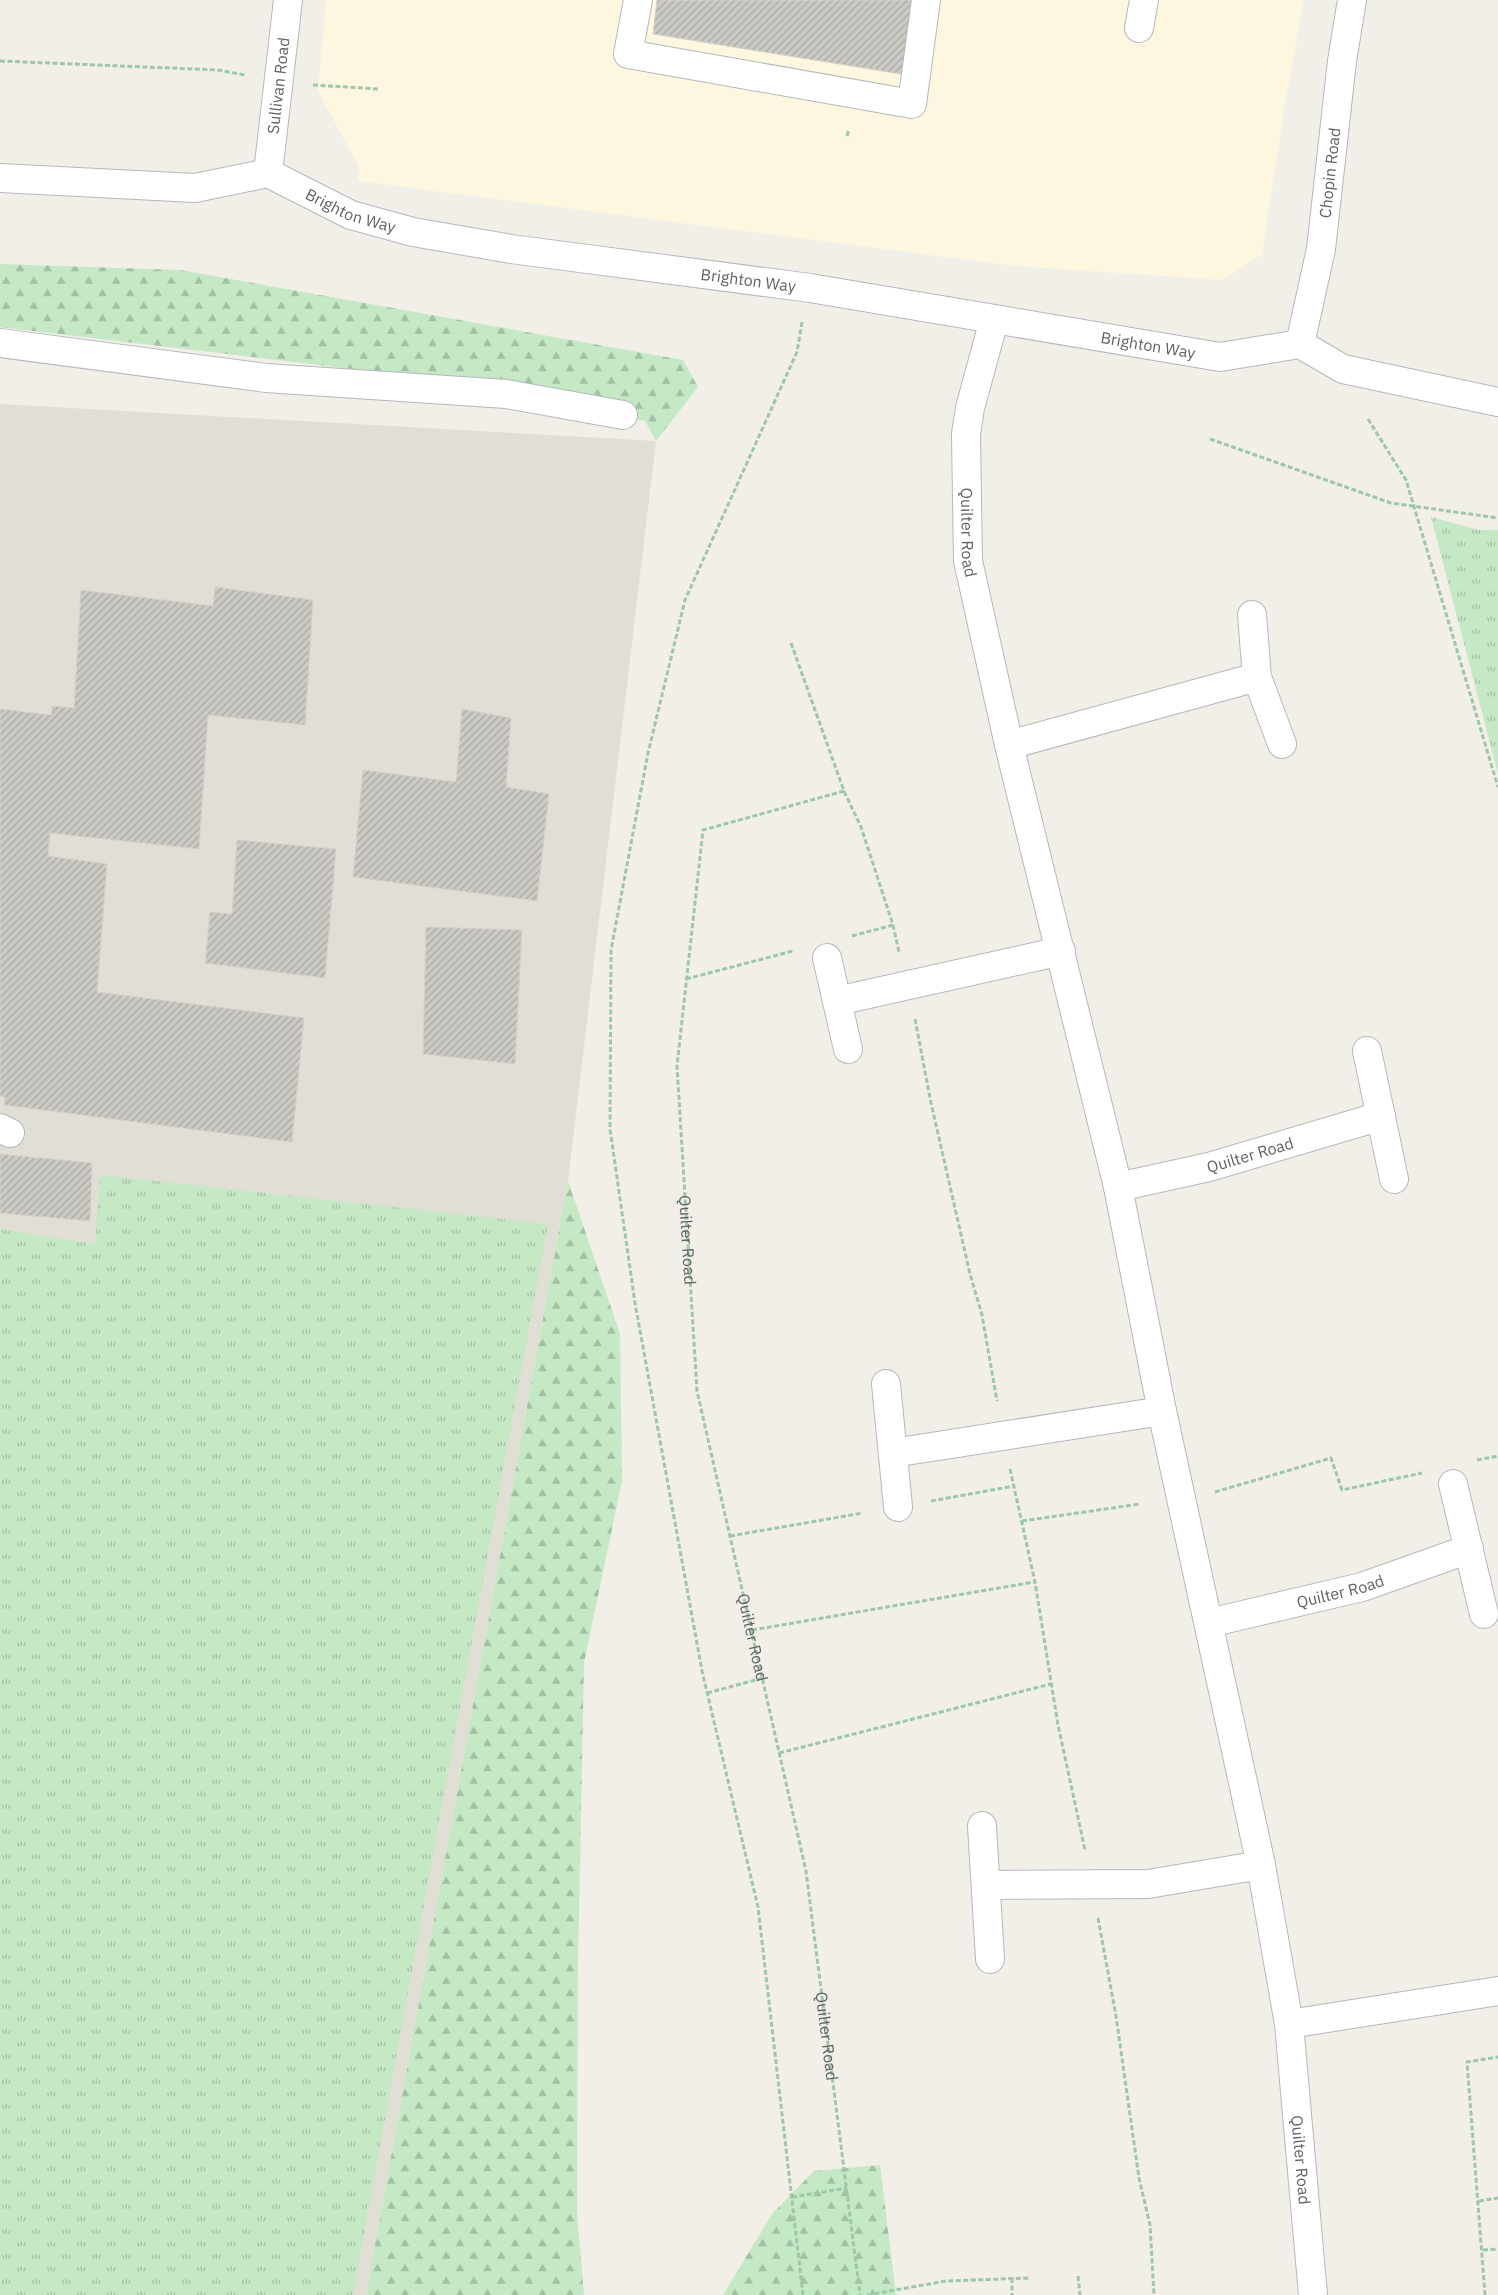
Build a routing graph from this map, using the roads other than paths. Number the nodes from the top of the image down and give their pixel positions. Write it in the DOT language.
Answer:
graph roads {
  1 [pos="288,0"];
  2 [pos="638,0"];
  3 [pos="926,0"];
  4 [pos="1144,0"];
  5 [pos="1352,0"];
  6 [pos="1140,28"];
  7 [pos="268,173"];
  8 [pos="0,178"];
  9 [pos="994,320"];
  10 [pos="0,344"];
  11 [pos="1300,344"];
  12 [pos="1498,402"];
  13 [pos="623,415"];
  14 [pos="1252,615"];
  15 [pos="1258,677"];
  16 [pos="1282,744"];
  17 [pos="1009,745"];
  18 [pos="1061,951"];
  19 [pos="827,958"];
  20 [pos="837,1001"];
  21 [pos="848,1049"];
  22 [pos="1367,1051"];
  23 [pos="1382,1116"];
  24 [pos="1394,1178"];
  25 [pos="1118,1187"];
  26 [pos="886,1384"];
  27 [pos="1162,1411"];
  28 [pos="893,1453"];
  29 [pos="1461,1473"];
  30 [pos="898,1507"];
  31 [pos="1469,1549"];
  32 [pos="1484,1614"];
  33 [pos="1208,1623"];
  34 [pos="982,1826"];
  35 [pos="1261,1864"];
  36 [pos="986,1885"];
  37 [pos="990,1959"];
  38 [pos="1498,1991"];
  39 [pos="1289,2024"];
  40 [pos="1313,2295"];
  1 -- 7 [label="street, Sullivan Road"];
  2 -- 3 [label="street"];
  4 -- 6 [label="street"];
  5 -- 11 [label="street, Chopin Road"];
  7 -- 8 [label="street"];
  7 -- 9 [label="street, Brighton Way"];
  9 -- 11 [label="street, Brighton Way"];
  9 -- 17 [label="street, Quilter Road"];
  10 -- 13 [label="street"];
  11 -- 12 [label="street"];
  14 -- 15 [label="street"];
  15 -- 16 [label="street"];
  15 -- 17 [label="street"];
  17 -- 18 [label="street, Quilter Road"];
  18 -- 20 [label="street"];
  18 -- 25 [label="street, Quilter Road"];
  19 -- 20 [label="street"];
  20 -- 21 [label="street"];
  22 -- 23 [label="street"];
  23 -- 24 [label="street"];
  23 -- 25 [label="street, Quilter Road"];
  25 -- 27 [label="street, Quilter Road"];
  26 -- 28 [label="street"];
  27 -- 28 [label="street"];
  27 -- 33 [label="street, Quilter Road"];
  28 -- 30 [label="street"];
  29 -- 31 [label="street"];
  31 -- 32 [label="street"];
  31 -- 33 [label="street, Quilter Road"];
  33 -- 35 [label="street, Quilter Road"];
  34 -- 36 [label="street"];
  35 -- 36 [label="street"];
  35 -- 39 [label="street, Quilter Road"];
  36 -- 37 [label="street"];
  38 -- 39 [label="street"];
  39 -- 40 [label="street, Quilter Road"];
}
